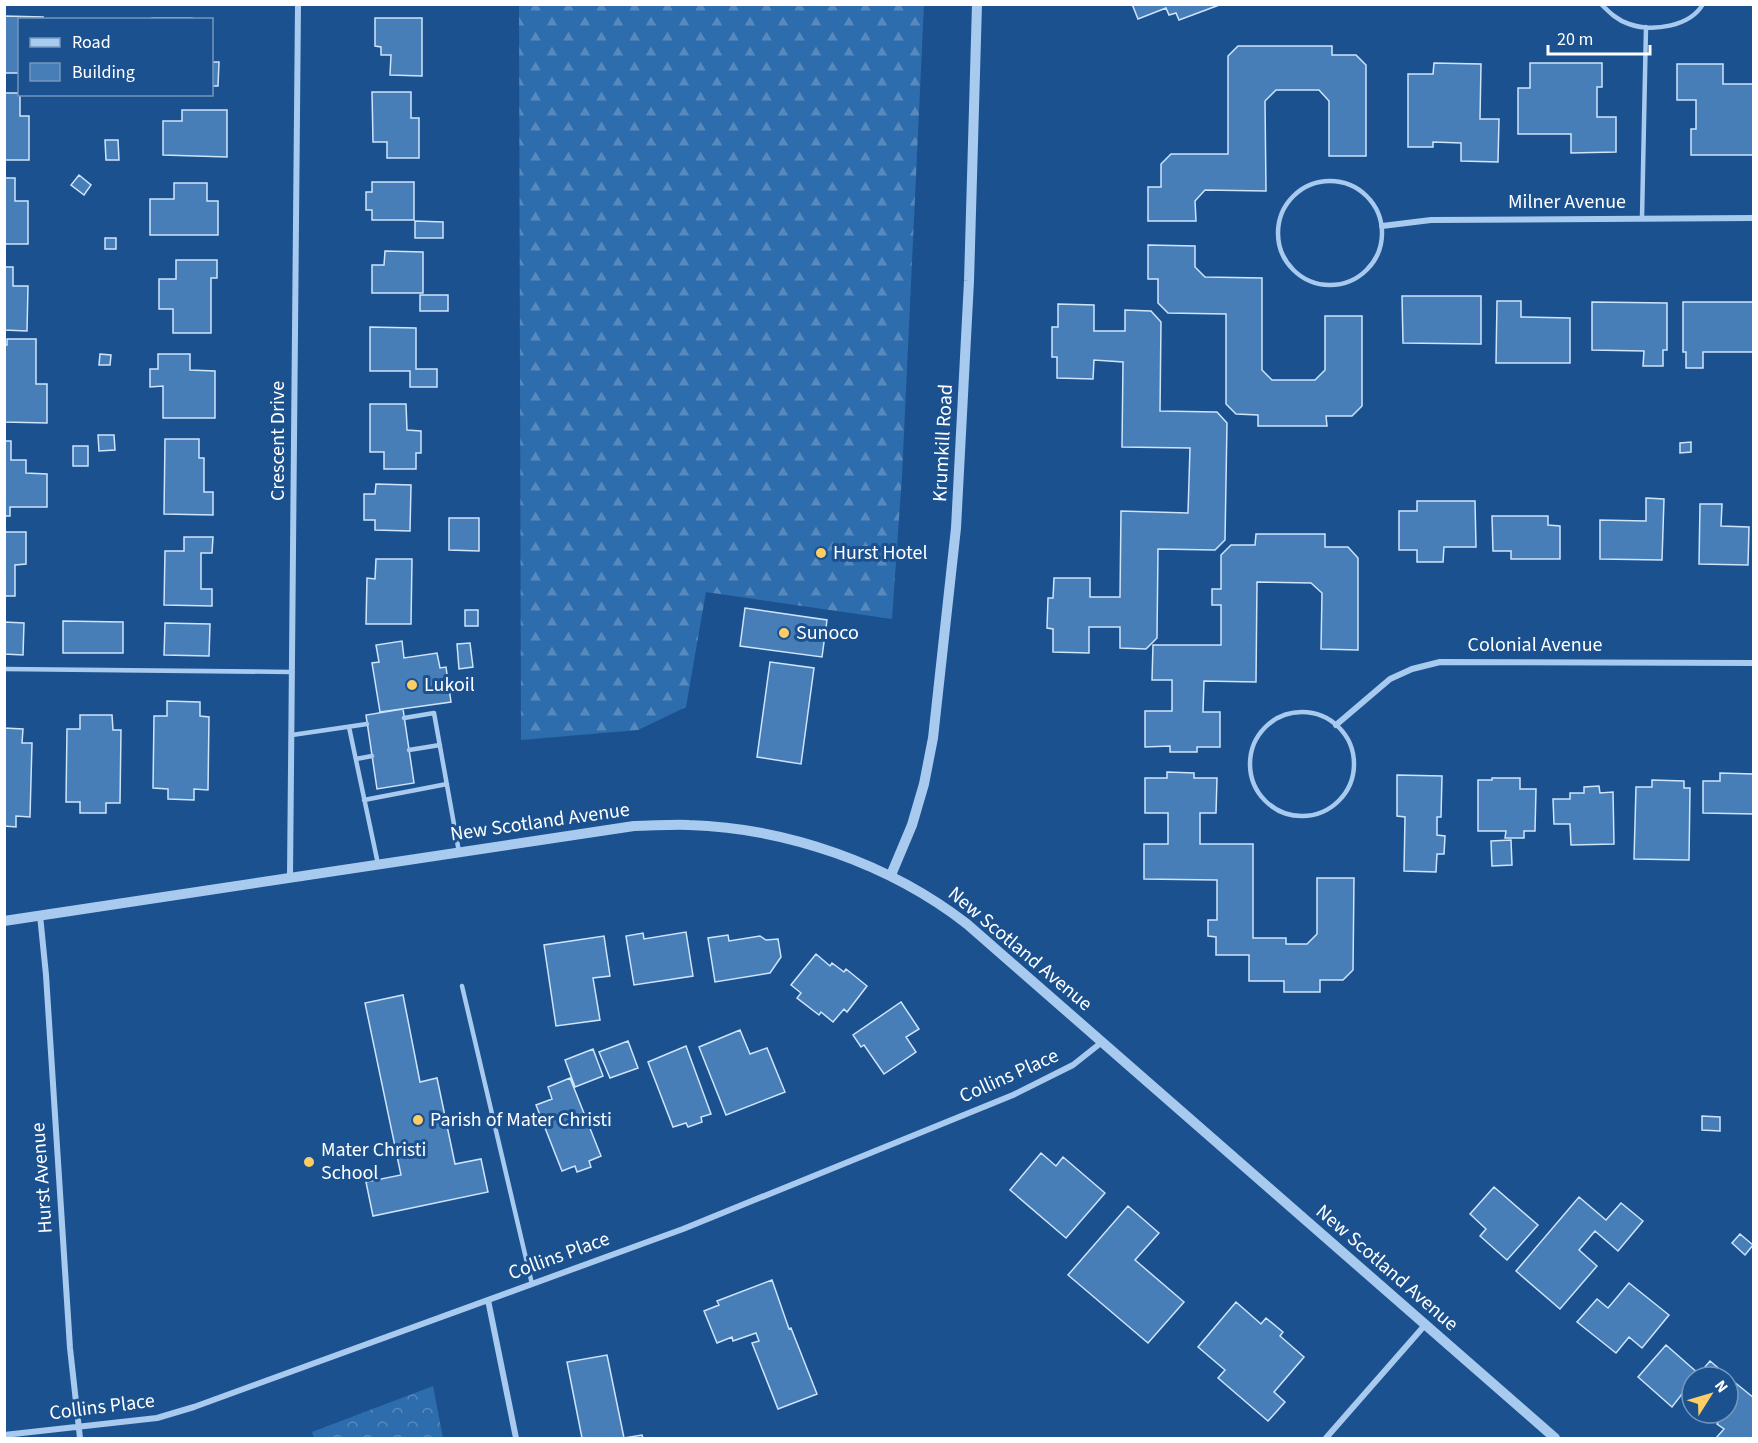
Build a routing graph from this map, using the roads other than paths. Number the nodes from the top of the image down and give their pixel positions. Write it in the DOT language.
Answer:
graph roads {
  1 [pos="298,4"];
  2 [pos="977,4"];
  3 [pos="1601,4"];
  4 [pos="1703,4"];
  5 [pos="1646,27"];
  6 [pos="1642,218"];
  7 [pos="1754,218"];
  8 [pos="1382,226"];
  9 [pos="1754,663"];
  10 [pos="4,669"];
  11 [pos="292,672"];
  12 [pos="404,718"];
  13 [pos="367,724"];
  14 [pos="1336,725"];
  15 [pos="349,727"];
  16 [pos="292,735"];
  17 [pos="440,745"];
  18 [pos="409,750"];
  19 [pos="372,756"];
  20 [pos="356,759"];
  21 [pos="447,784"];
  22 [pos="364,800"];
  23 [pos="459,852"];
  24 [pos="378,864"];
  25 [pos="891,875"];
  26 [pos="290,877"];
  27 [pos="40,915"];
  28 [pos="4,921"];
  29 [pos="462,986"];
  30 [pos="1102,1042"];
  31 [pos="532,1284"];
  32 [pos="488,1300"];
  33 [pos="1425,1325"];
  34 [pos="78,1427"];
  35 [pos="4,1435"];
  36 [pos="80,1438"];
  37 [pos="516,1438"];
  38 [pos="1326,1438"];
  39 [pos="1555,1438"];
  1 -- 11 [label="street, Crescent Drive"];
  2 -- 25 [label="street, Krumkill Road"];
  3 -- 5 [label="lane"];
  4 -- 5 [label="lane"];
  5 -- 6 [label="lane"];
  6 -- 7 [label="street, Milner Avenue"];
  6 -- 8 [label="street, Milner Avenue"];
  8 -- 8 [label="lane"];
  9 -- 14 [label="street, Colonial Avenue"];
  10 -- 11 [label="lane"];
  11 -- 16 [label="street, Crescent Drive"];
  12 -- 17 [label="lane"];
  13 -- 15 [label="lane"];
  14 -- 14 [label="lane"];
  15 -- 16 [label="lane"];
  15 -- 20 [label="lane"];
  16 -- 26 [label="street, Crescent Drive"];
  17 -- 18 [label="lane"];
  17 -- 21 [label="lane"];
  19 -- 20 [label="lane"];
  20 -- 22 [label="lane"];
  21 -- 22 [label="lane"];
  21 -- 23 [label="lane"];
  22 -- 24 [label="lane"];
  23 -- 24 [label="street, New Scotland Avenue"];
  23 -- 25 [label="street, New Scotland Avenue"];
  24 -- 26 [label="street, New Scotland Avenue"];
  25 -- 30 [label="street, New Scotland Avenue"];
  26 -- 27 [label="street, New Scotland Avenue"];
  27 -- 28 [label="street, New Scotland Avenue"];
  27 -- 34 [label="street, Hurst Avenue"];
  29 -- 31 [label="lane"];
  30 -- 31 [label="street, Collins Place"];
  30 -- 33 [label="street, New Scotland Avenue"];
  31 -- 32 [label="street, Collins Place"];
  32 -- 34 [label="street, Collins Place"];
  32 -- 37 [label="street"];
  33 -- 38 [label="street"];
  33 -- 39 [label="street, New Scotland Avenue"];
  34 -- 35 [label="street, Collins Place"];
  34 -- 36 [label="street, Hurst Avenue"];
}
